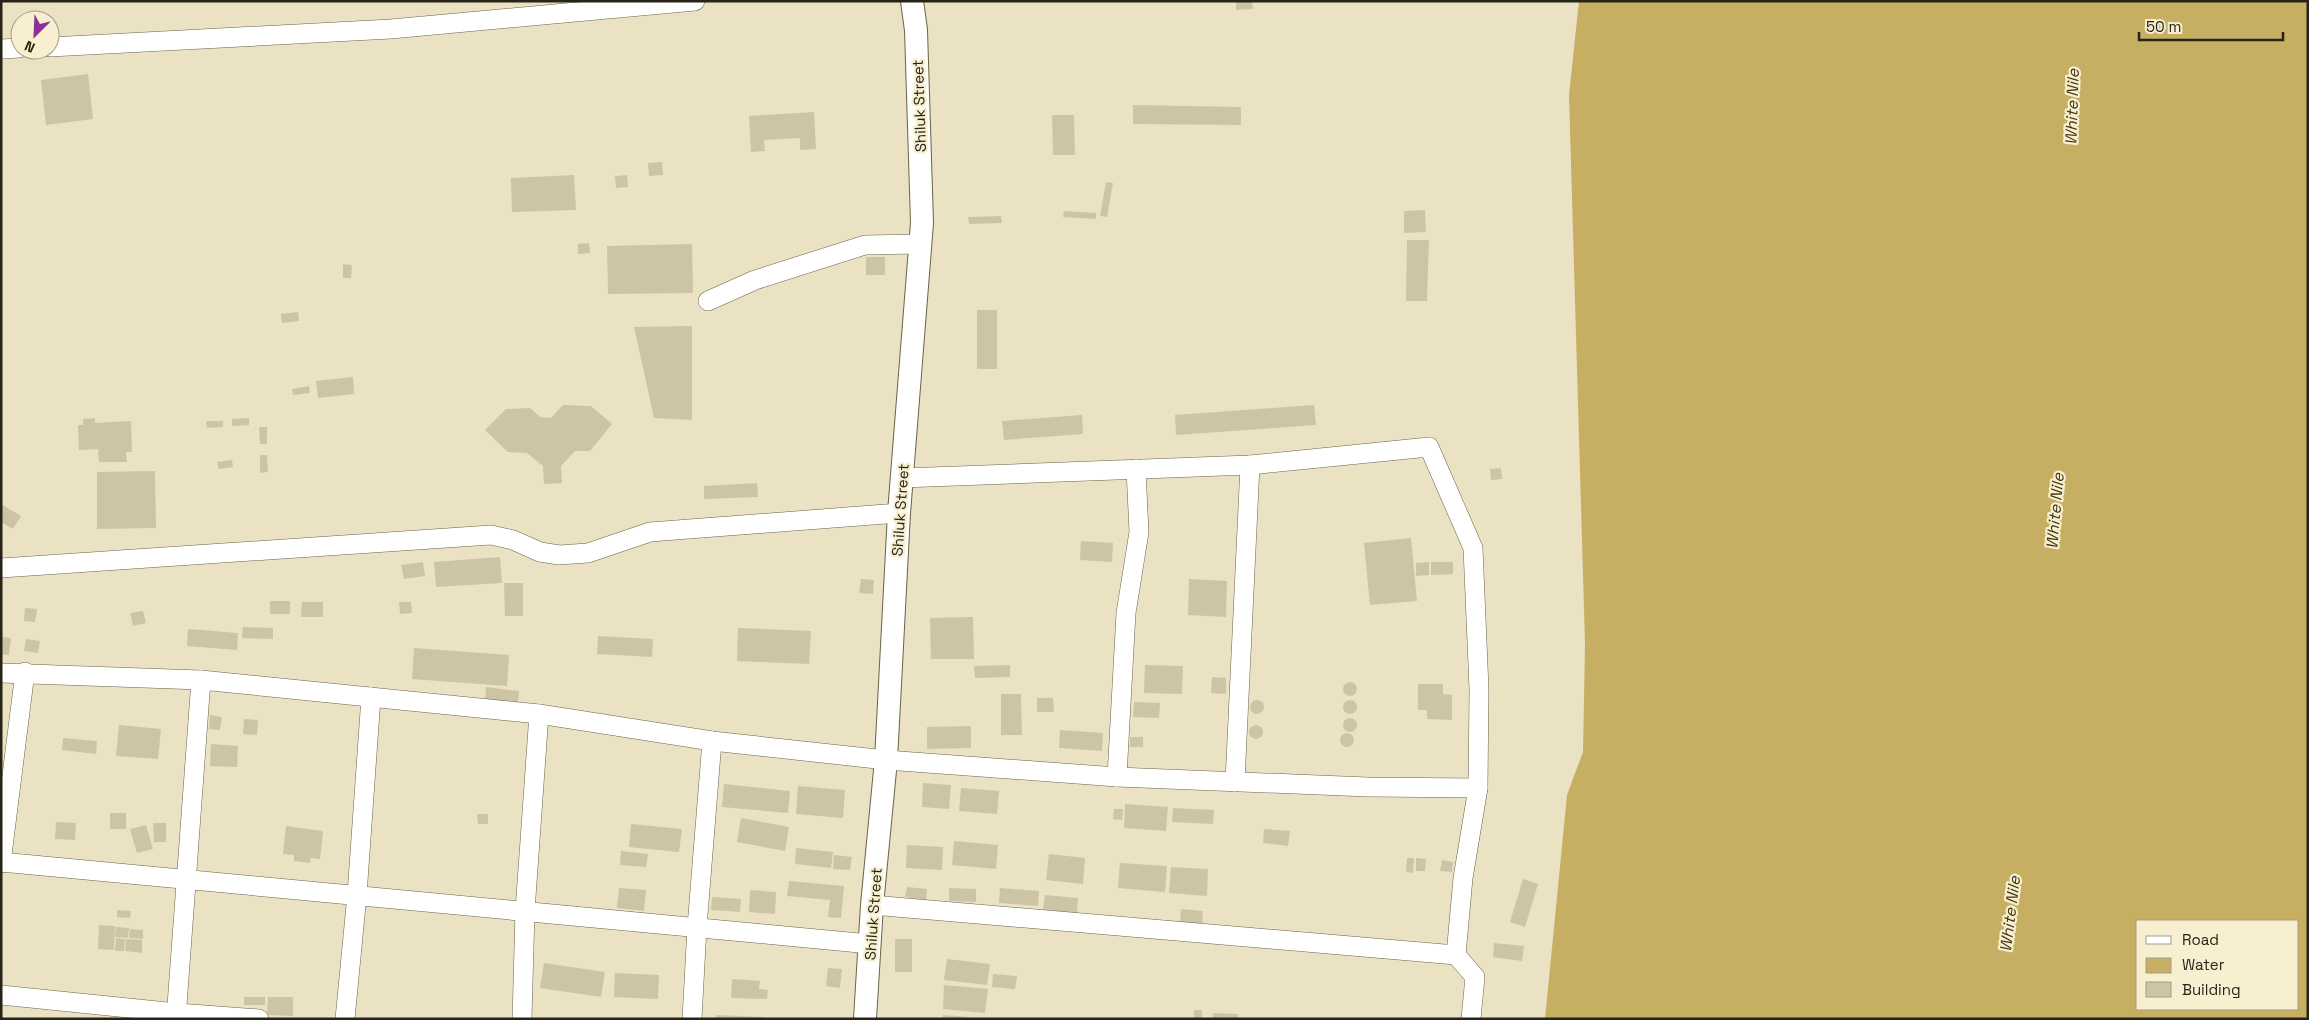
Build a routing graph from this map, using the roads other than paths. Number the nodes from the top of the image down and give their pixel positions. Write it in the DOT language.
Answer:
graph roads {
  1 [pos="695,1"];
  2 [pos="912,1"];
  3 [pos="60,46"];
  4 [pos="921,244"];
  5 [pos="708,301"];
  6 [pos="1250,466"];
  7 [pos="1136,469"];
  8 [pos="902,478"];
  9 [pos="899,513"];
  10 [pos="1,568"];
  11 [pos="25,672"];
  12 [pos="1,673"];
  13 [pos="201,680"];
  14 [pos="371,697"];
  15 [pos="539,714"];
  16 [pos="712,741"];
  17 [pos="886,760"];
  18 [pos="1117,777"];
  19 [pos="1235,782"];
  20 [pos="1478,788"];
  21 [pos="1,863"];
  22 [pos="186,879"];
  23 [pos="357,895"];
  24 [pos="872,905"];
  25 [pos="525,911"];
  26 [pos="697,927"];
  27 [pos="870,944"];
  28 [pos="1456,954"];
  29 [pos="1,995"];
  30 [pos="176,1016"];
  31 [pos="259,1019"];
  32 [pos="344,1019"];
  33 [pos="522,1019"];
  34 [pos="692,1019"];
  35 [pos="865,1019"];
  36 [pos="1470,1019"];
  1 -- 3 [label="street"];
  2 -- 4 [label="street, Shiluk Street"];
  4 -- 5 [label="street"];
  4 -- 8 [label="street, Shiluk Street"];
  6 -- 7 [label="street"];
  6 -- 19 [label="street"];
  6 -- 20 [label="street"];
  7 -- 8 [label="street"];
  7 -- 18 [label="street"];
  8 -- 9 [label="street, Shiluk Street"];
  9 -- 10 [label="street"];
  9 -- 17 [label="street, Shiluk Street"];
  11 -- 12 [label="street"];
  11 -- 13 [label="street"];
  11 -- 21 [label="street"];
  13 -- 14 [label="street"];
  13 -- 22 [label="street"];
  14 -- 15 [label="street"];
  14 -- 23 [label="street"];
  15 -- 16 [label="street"];
  15 -- 25 [label="street"];
  16 -- 17 [label="street"];
  16 -- 26 [label="street"];
  17 -- 18 [label="street"];
  17 -- 24 [label="street, Shiluk Street"];
  18 -- 19 [label="street"];
  19 -- 20 [label="street"];
  20 -- 28 [label="street"];
  21 -- 22 [label="street"];
  22 -- 23 [label="street"];
  22 -- 30 [label="street"];
  23 -- 25 [label="street"];
  23 -- 32 [label="street"];
  24 -- 27 [label="street, Shiluk Street"];
  24 -- 28 [label="street"];
  25 -- 26 [label="street"];
  25 -- 33 [label="street"];
  26 -- 27 [label="street"];
  26 -- 34 [label="street"];
  27 -- 35 [label="street, Shiluk Street"];
  28 -- 36 [label="street"];
  29 -- 30 [label="street"];
  30 -- 31 [label="street"];
}
